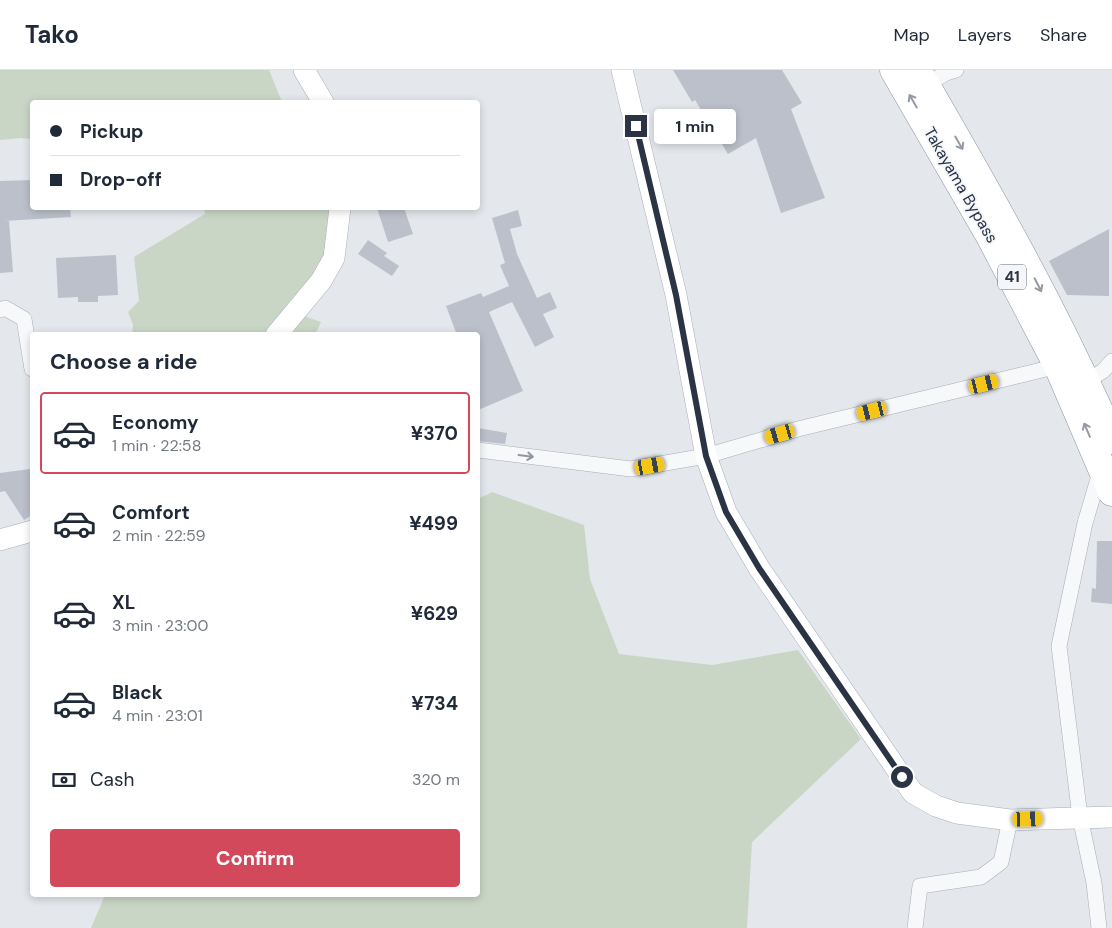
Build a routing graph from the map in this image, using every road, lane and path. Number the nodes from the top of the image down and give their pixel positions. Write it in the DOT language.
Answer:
graph roads {
  1 [pos="304,70"];
  2 [pos="622,70"];
  3 [pos="894,70"];
  4 [pos="956,70"];
  5 [pos="922,77"];
  6 [pos="322,100"];
  7 [pos="340,210"];
  8 [pos="0,310"];
  9 [pos="278,332"];
  10 [pos="30,357"];
  11 [pos="1112,361"];
  12 [pos="1058,366"];
  13 [pos="1086,381"];
  14 [pos="1112,440"];
  15 [pos="480,450"];
  16 [pos="706,456"];
  17 [pos="1107,464"];
  18 [pos="1112,492"];
  19 [pos="30,532"];
  20 [pos="0,540"];
  21 [pos="1080,817"];
  22 [pos="1112,817"];
  23 [pos="1010,820"];
  24 [pos="915,928"];
  25 [pos="1099,928"];
  1 -- 6 [label="street"];
  2 -- 16 [label="street"];
  12 -- 3 [label="highway, Takayama Bypass / 41, one-way"];
  4 -- 5 [label="street"];
  5 -- 13 [label="highway, Takayama Bypass / 41, one-way"];
  7 -- 9 [label="street"];
  8 -- 10 [label="street"];
  11 -- 13 [label="street"];
  12 -- 16 [label="street"];
  17 -- 12 [label="highway, Takayama Bypass / 41, one-way"];
  13 -- 14 [label="highway, Takayama Bypass / 41"];
  15 -- 16 [label="street, one-way"];
  16 -- 23 [label="street"];
  17 -- 18 [label="highway, Takayama Bypass / 41"];
  17 -- 21 [label="street"];
  19 -- 20 [label="street"];
  21 -- 22 [label="street"];
  21 -- 23 [label="street"];
  21 -- 25 [label="street"];
  23 -- 24 [label="street"];
}
